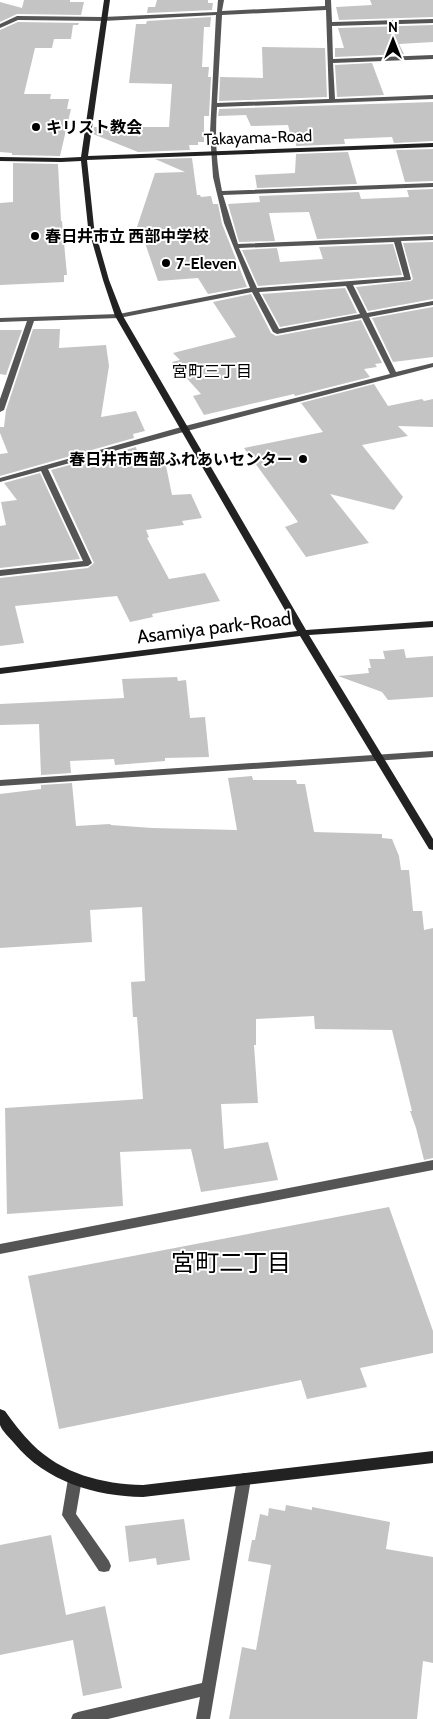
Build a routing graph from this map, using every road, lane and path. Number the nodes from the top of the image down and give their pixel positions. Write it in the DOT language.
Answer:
graph roads {
  1 [pos="107,0"];
  2 [pos="221,0"];
  3 [pos="328,0"];
  4 [pos="328,8"];
  5 [pos="219,13"];
  6 [pos="103,19"];
  7 [pos="433,21"];
  8 [pos="329,24"];
  9 [pos="0,26"];
  10 [pos="433,57"];
  11 [pos="330,61"];
  12 [pos="433,97"];
  13 [pos="332,101"];
  14 [pos="214,105"];
  15 [pos="433,144"];
  16 [pos="213,153"];
  17 [pos="0,158"];
  18 [pos="84,159"];
  19 [pos="433,185"];
  20 [pos="219,193"];
  21 [pos="433,238"];
  22 [pos="397,240"];
  23 [pos="236,246"];
  24 [pos="348,283"];
  25 [pos="253,290"];
  26 [pos="433,303"];
  27 [pos="119,316"];
  28 [pos="363,316"];
  29 [pos="31,319"];
  30 [pos="0,320"];
  31 [pos="433,365"];
  32 [pos="394,375"];
  33 [pos="0,381"];
  34 [pos="9,382"];
  35 [pos="0,410"];
  36 [pos="184,430"];
  37 [pos="44,468"];
  38 [pos="0,480"];
  39 [pos="0,573"];
  40 [pos="433,624"];
  41 [pos="303,632"];
  42 [pos="0,671"];
  43 [pos="433,754"];
  44 [pos="380,758"];
  45 [pos="0,783"];
  46 [pos="433,847"];
  47 [pos="433,1165"];
  48 [pos="0,1249"];
  49 [pos="0,1415"];
  50 [pos="433,1457"];
  51 [pos="74,1479"];
  52 [pos="244,1479"];
  53 [pos="104,1566"];
  54 [pos="209,1688"];
  55 [pos="78,1719"];
  56 [pos="203,1719"];
  1 -- 6 [label="street"];
  2 -- 5 [label="street"];
  3 -- 4 [label="street"];
  4 -- 5 [label="street"];
  4 -- 8 [label="street"];
  5 -- 6 [label="street"];
  5 -- 14 [label="street"];
  6 -- 9 [label="street"];
  6 -- 18 [label="street"];
  7 -- 8 [label="street"];
  8 -- 11 [label="street"];
  10 -- 11 [label="street"];
  11 -- 13 [label="street"];
  12 -- 13 [label="street"];
  13 -- 14 [label="street"];
  14 -- 16 [label="street"];
  15 -- 16 [label="street, Takayama-Road"];
  16 -- 18 [label="street, Takayama-Road"];
  16 -- 20 [label="street"];
  17 -- 18 [label="street, Takayama-Road"];
  18 -- 27 [label="street"];
  19 -- 20 [label="street"];
  20 -- 23 [label="street"];
  21 -- 22 [label="street"];
  22 -- 23 [label="street"];
  22 -- 24 [label="street"];
  23 -- 25 [label="street"];
  24 -- 25 [label="street"];
  24 -- 28 [label="street"];
  25 -- 27 [label="street"];
  25 -- 28 [label="street"];
  26 -- 28 [label="street"];
  27 -- 29 [label="street"];
  27 -- 36 [label="street"];
  28 -- 32 [label="street"];
  29 -- 30 [label="street"];
  29 -- 34 [label="street"];
  31 -- 32 [label="street"];
  32 -- 36 [label="street"];
  33 -- 34 [label="street"];
  34 -- 35 [label="street"];
  36 -- 37 [label="street"];
  36 -- 41 [label="street"];
  37 -- 38 [label="street"];
  37 -- 39 [label="street"];
  40 -- 41 [label="street, Asamiya park-Road"];
  41 -- 42 [label="street, Asamiya park-Road"];
  41 -- 44 [label="street"];
  43 -- 44 [label="street"];
  44 -- 45 [label="street"];
  44 -- 46 [label="street"];
  47 -- 48 [label="street"];
  49 -- 51 [label="street"];
  50 -- 52 [label="street"];
  51 -- 52 [label="street"];
  51 -- 53 [label="street"];
  52 -- 54 [label="street"];
  54 -- 55 [label="street"];
  54 -- 56 [label="street"];
}
